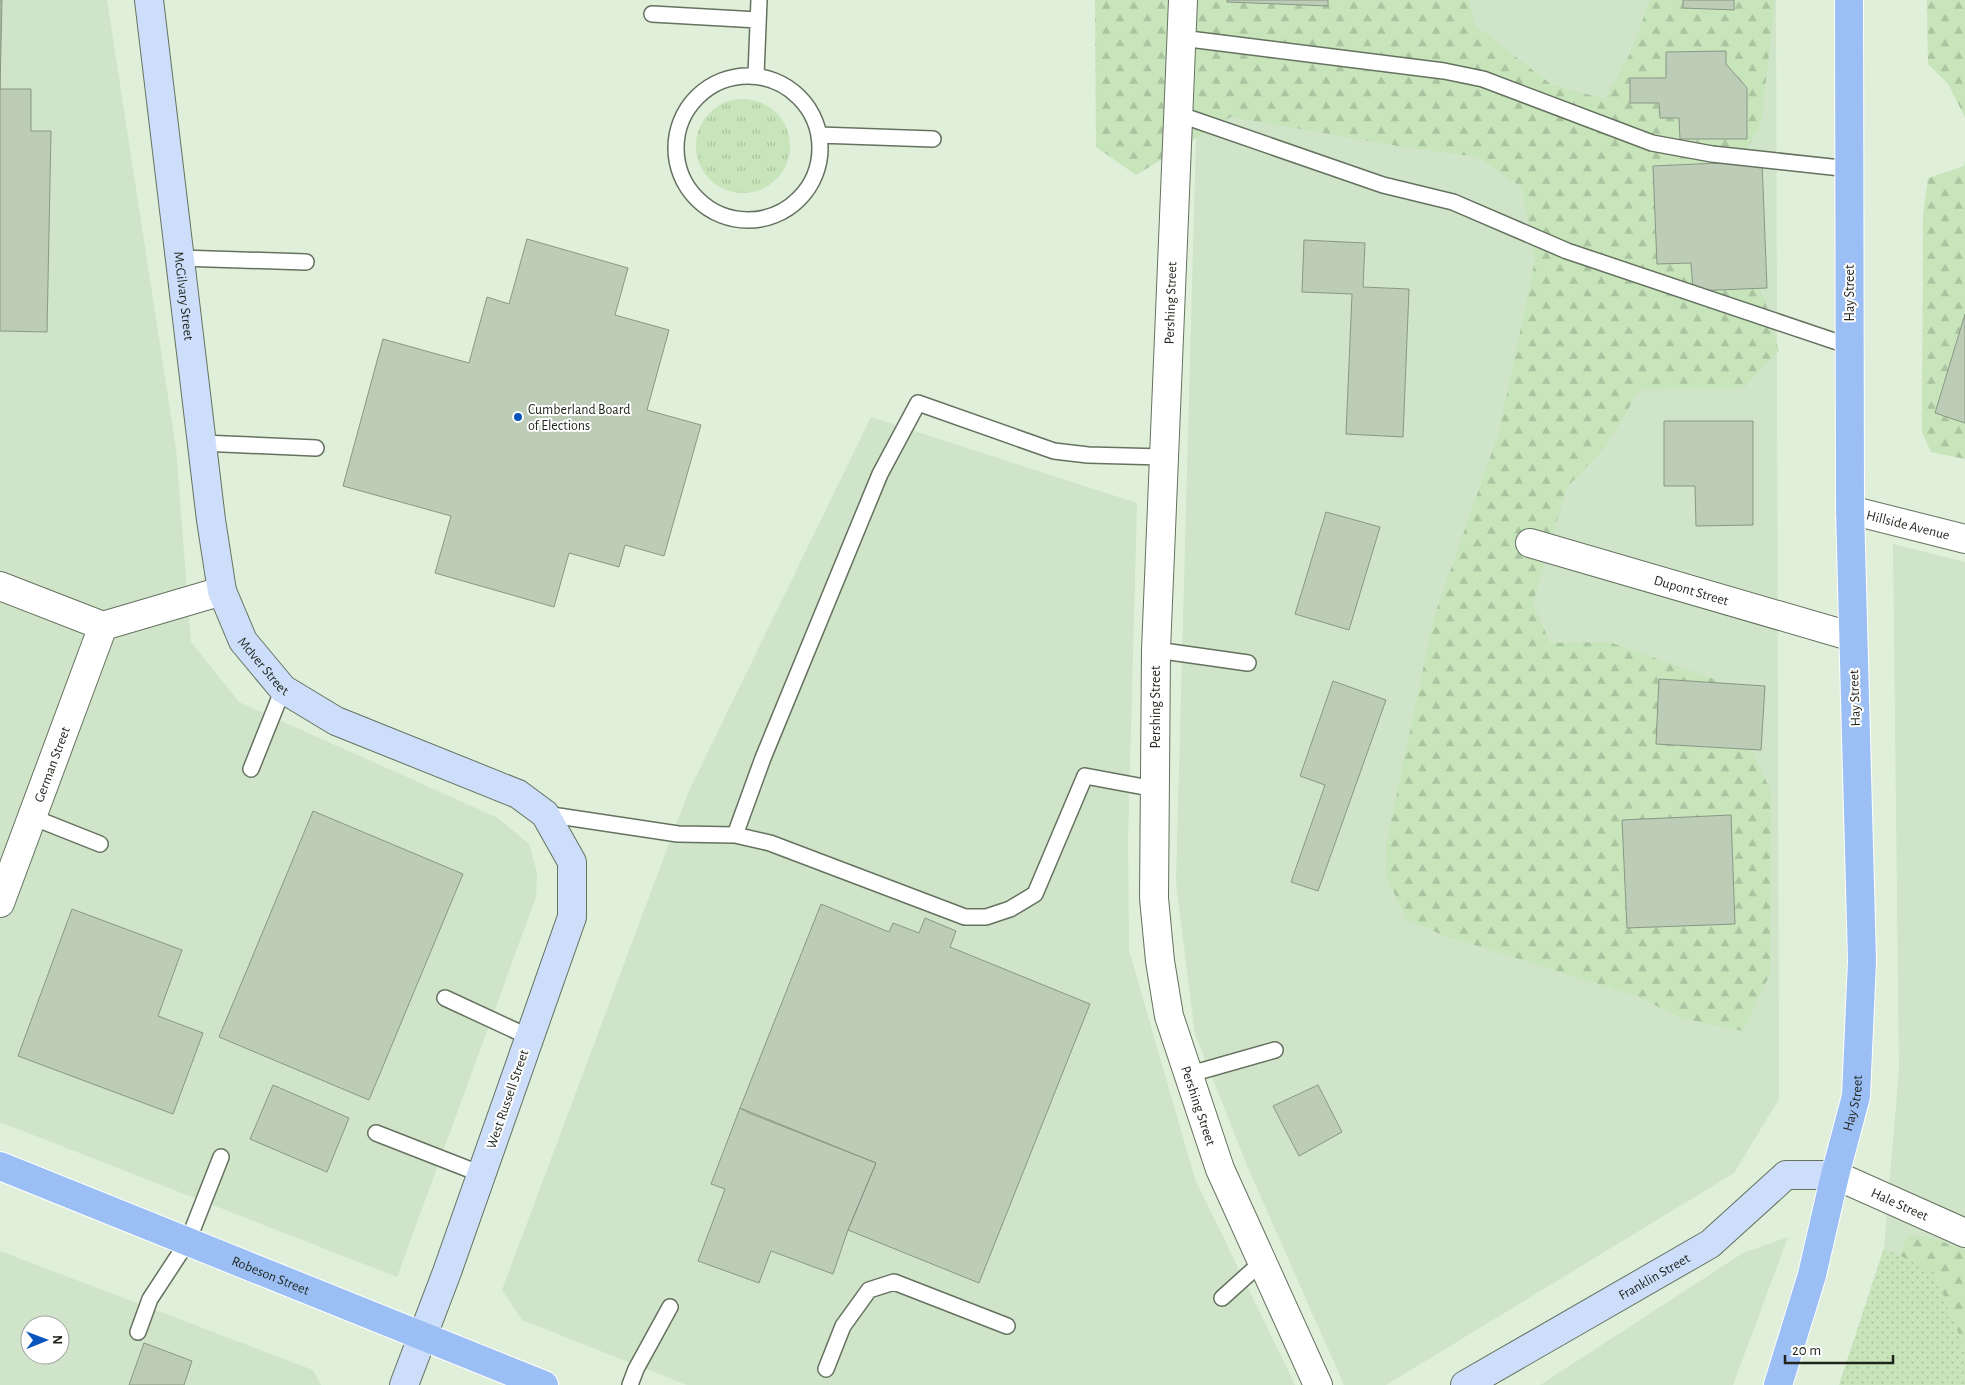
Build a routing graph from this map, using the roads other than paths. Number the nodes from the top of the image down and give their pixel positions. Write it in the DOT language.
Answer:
graph roads {
  1 [pos="149,0"];
  2 [pos="759,0"];
  3 [pos="1183,0"];
  4 [pos="1849,0"];
  5 [pos="652,14"];
  6 [pos="758,20"];
  7 [pos="1181,38"];
  8 [pos="756,75"];
  9 [pos="1178,114"];
  10 [pos="819,135"];
  11 [pos="933,139"];
  12 [pos="1850,169"];
  13 [pos="180,258"];
  14 [pos="306,262"];
  15 [pos="1849,346"];
  16 [pos="202,443"];
  17 [pos="316,448"];
  18 [pos="1164,457"];
  19 [pos="1850,510"];
  20 [pos="1965,540"];
  21 [pos="1530,543"];
  22 [pos="0,586"];
  23 [pos="222,591"];
  24 [pos="103,626"];
  25 [pos="1853,636"];
  26 [pos="1156,650"];
  27 [pos="1248,663"];
  28 [pos="283,689"];
  29 [pos="251,769"];
  30 [pos="1155,789"];
  31 [pos="545,814"];
  32 [pos="32,817"];
  33 [pos="736,835"];
  34 [pos="100,844"];
  35 [pos="0,903"];
  36 [pos="445,998"];
  37 [pos="530,1037"];
  38 [pos="1275,1050"];
  39 [pos="1187,1075"];
  40 [pos="376,1133"];
  41 [pos="220,1157"];
  42 [pos="0,1166"];
  43 [pos="481,1174"];
  44 [pos="1835,1175"];
  45 [pos="1965,1233"];
  46 [pos="188,1241"];
  47 [pos="1262,1262"];
  48 [pos="1222,1298"];
  49 [pos="670,1307"];
  50 [pos="1007,1326"];
  51 [pos="138,1332"];
  52 [pos="424,1336"];
  53 [pos="826,1369"];
  54 [pos="404,1385"];
  55 [pos="544,1385"];
  56 [pos="630,1385"];
  57 [pos="1318,1385"];
  58 [pos="1465,1385"];
  59 [pos="1778,1385"];
  1 -- 13 [label="street, McGilvary Street"];
  2 -- 6 [label="lane"];
  3 -- 7 [label="street, Pershing Street"];
  4 -- 12 [label="main road, Hay Street"];
  5 -- 6 [label="lane"];
  6 -- 8 [label="lane"];
  7 -- 9 [label="street, Pershing Street"];
  7 -- 12 [label="lane"];
  8 -- 10 [label="lane"];
  8 -- 10 [label="lane"];
  9 -- 15 [label="lane"];
  9 -- 18 [label="street, Pershing Street"];
  10 -- 11 [label="lane"];
  12 -- 15 [label="main road, Hay Street"];
  13 -- 14 [label="lane"];
  13 -- 16 [label="street, McGilvary Street"];
  15 -- 19 [label="main road, Hay Street"];
  16 -- 17 [label="lane"];
  16 -- 23 [label="street, McGilvary Street"];
  18 -- 26 [label="street, Pershing Street"];
  18 -- 33 [label="lane"];
  19 -- 20 [label="street, Hillside Avenue"];
  19 -- 25 [label="main road, Hay Street"];
  21 -- 25 [label="street, Dupont Street"];
  22 -- 24 [label="street"];
  23 -- 24 [label="street"];
  23 -- 28 [label="street, McIver Street"];
  24 -- 32 [label="street, German Street"];
  25 -- 44 [label="main road, Hay Street"];
  26 -- 27 [label="lane"];
  26 -- 30 [label="street, Pershing Street"];
  28 -- 29 [label="lane"];
  28 -- 31 [label="street, McIver Street"];
  30 -- 33 [label="lane"];
  30 -- 39 [label="street, Pershing Street"];
  31 -- 33 [label="lane"];
  31 -- 37 [label="street, West Russell Street"];
  32 -- 34 [label="lane"];
  32 -- 35 [label="street, German Street"];
  36 -- 37 [label="lane"];
  37 -- 43 [label="street, West Russell Street"];
  38 -- 39 [label="lane"];
  39 -- 47 [label="street, Pershing Street"];
  40 -- 43 [label="lane"];
  41 -- 46 [label="lane"];
  42 -- 46 [label="main road, Robeson Street"];
  43 -- 52 [label="street, West Russell Street"];
  44 -- 45 [label="street, Hale Street"];
  44 -- 58 [label="street, Franklin Street"];
  44 -- 59 [label="main road, Hay Street"];
  46 -- 51 [label="lane"];
  46 -- 52 [label="main road, Robeson Street"];
  47 -- 48 [label="lane"];
  47 -- 57 [label="street, Pershing Street"];
  49 -- 56 [label="lane"];
  50 -- 53 [label="lane"];
  52 -- 54 [label="street, West Russell Street"];
  52 -- 55 [label="main road, Robeson Street"];
}
